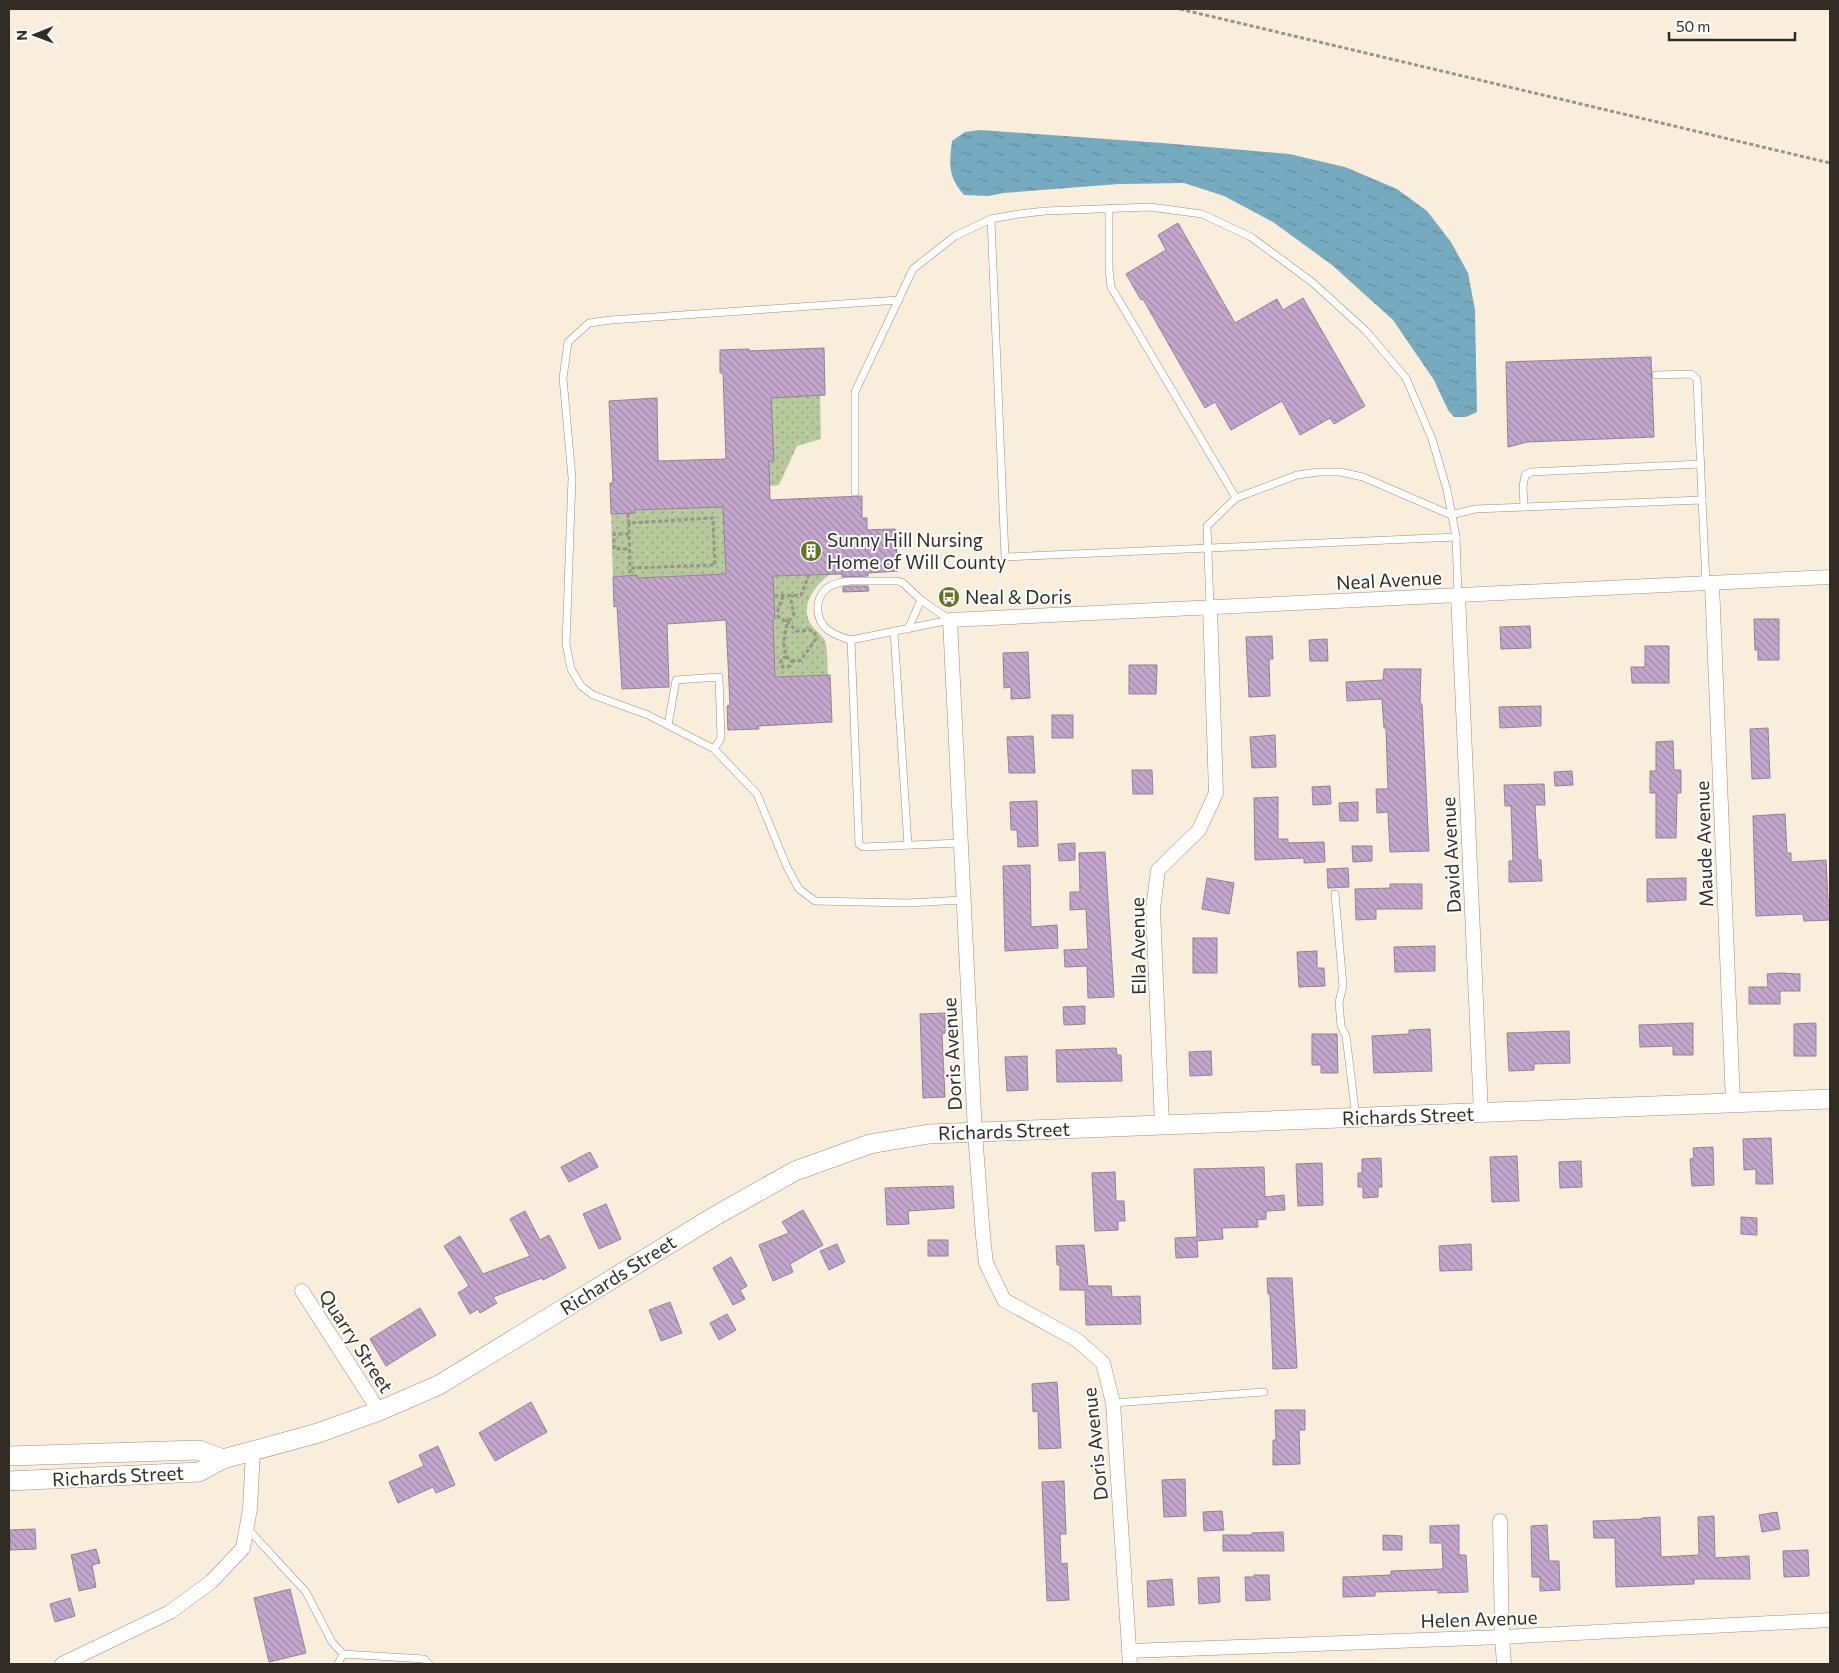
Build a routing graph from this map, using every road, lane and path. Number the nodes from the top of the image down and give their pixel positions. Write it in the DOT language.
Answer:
graph roads {
  1 [pos="1180,9"];
  2 [pos="1830,163"];
  3 [pos="1109,208"];
  4 [pos="991,219"];
  5 [pos="899,300"];
  6 [pos="1656,375"];
  7 [pos="1701,464"];
  8 [pos="855,492"];
  9 [pos="1236,498"];
  10 [pos="1702,500"];
  11 [pos="1524,507"];
  12 [pos="628,513"];
  13 [pos="1451,515"];
  14 [pos="628,522"];
  15 [pos="629,534"];
  16 [pos="1456,537"];
  17 [pos="629,549"];
  18 [pos="1208,549"];
  19 [pos="630,568"];
  20 [pos="810,575"];
  21 [pos="630,576"];
  22 [pos="1830,577"];
  23 [pos="1709,583"];
  24 [pos="792,595"];
  25 [pos="1458,595"];
  26 [pos="774,596"];
  27 [pos="783,596"];
  28 [pos="921,600"];
  29 [pos="1210,608"];
  30 [pos="950,620"];
  31 [pos="787,622"];
  32 [pos="908,629"];
  33 [pos="786,630"];
  34 [pos="796,631"];
  35 [pos="894,632"];
  36 [pos="851,640"];
  37 [pos="787,657"];
  38 [pos="792,660"];
  39 [pos="668,725"];
  40 [pos="714,748"];
  41 [pos="961,842"];
  42 [pos="908,845"];
  43 [pos="1335,894"];
  44 [pos="963,900"];
  45 [pos="1830,1099"];
  46 [pos="1733,1103"];
  47 [pos="1481,1113"];
  48 [pos="1356,1118"];
  49 [pos="1162,1125"];
  50 [pos="974,1133"];
  51 [pos="302,1291"];
  52 [pos="1264,1392"];
  53 [pos="1113,1403"];
  54 [pos="379,1412"];
  55 [pos="253,1451"];
  56 [pos="9,1456"];
  57 [pos="223,1459"];
  58 [pos="9,1481"];
  59 [pos="1500,1521"];
  60 [pos="247,1528"];
  61 [pos="1830,1620"];
  62 [pos="1502,1637"];
  63 [pos="342,1654"];
  64 [pos="1129,1658"];
  65 [pos="62,1664"];
  66 [pos="338,1664"];
  67 [pos="429,1664"];
  68 [pos="1504,1664"];
  1 -- 2 [label="path"];
  3 -- 4 [label="lane"];
  3 -- 9 [label="lane"];
  3 -- 13 [label="lane"];
  4 -- 5 [label="lane"];
  4 -- 18 [label="lane"];
  5 -- 8 [label="lane"];
  5 -- 39 [label="lane"];
  6 -- 7 [label="lane"];
  7 -- 10 [label="lane"];
  7 -- 11 [label="lane"];
  9 -- 13 [label="lane"];
  9 -- 18 [label="lane"];
  10 -- 11 [label="lane"];
  10 -- 23 [label="lane"];
  11 -- 13 [label="lane"];
  12 -- 14 [label="path"];
  13 -- 16 [label="lane"];
  14 -- 15 [label="path"];
  14 -- 19 [label="path"];
  15 -- 17 [label="path"];
  15 -- 17 [label="path"];
  16 -- 18 [label="lane"];
  16 -- 25 [label="lane"];
  17 -- 19 [label="path"];
  18 -- 29 [label="lane"];
  19 -- 21 [label="path"];
  20 -- 24 [label="path"];
  22 -- 23 [label="street, Neal Avenue"];
  23 -- 25 [label="street, Neal Avenue"];
  23 -- 46 [label="street, Maude Avenue"];
  24 -- 27 [label="path"];
  24 -- 31 [label="path"];
  25 -- 29 [label="street, Neal Avenue"];
  25 -- 47 [label="street, David Avenue"];
  26 -- 27 [label="path"];
  27 -- 31 [label="path"];
  28 -- 30 [label="lane"];
  28 -- 32 [label="lane"];
  28 -- 36 [label="lane"];
  29 -- 30 [label="street, Neal Avenue"];
  29 -- 49 [label="street, Ella Avenue"];
  30 -- 32 [label="lane"];
  30 -- 41 [label="street, Doris Avenue"];
  31 -- 33 [label="path"];
  31 -- 34 [label="path"];
  32 -- 35 [label="lane"];
  33 -- 34 [label="path"];
  33 -- 37 [label="path"];
  34 -- 38 [label="path"];
  35 -- 36 [label="lane"];
  35 -- 42 [label="lane"];
  36 -- 42 [label="lane"];
  37 -- 38 [label="path"];
  37 -- 38 [label="path"];
  39 -- 40 [label="lane"];
  39 -- 40 [label="lane"];
  40 -- 44 [label="lane"];
  41 -- 42 [label="lane"];
  41 -- 44 [label="street, Doris Avenue"];
  43 -- 48 [label="lane"];
  44 -- 50 [label="street, Doris Avenue"];
  45 -- 46 [label="street, Richards Street"];
  46 -- 47 [label="street, Richards Street"];
  47 -- 48 [label="street, Richards Street"];
  48 -- 49 [label="street, Richards Street"];
  49 -- 50 [label="street, Richards Street"];
  50 -- 53 [label="street, Doris Avenue"];
  50 -- 54 [label="street, Richards Street"];
  51 -- 54 [label="street, Quarry Street"];
  52 -- 53 [label="lane"];
  53 -- 64 [label="street, Doris Avenue"];
  54 -- 55 [label="street, Richards Street"];
  55 -- 57 [label="street, Richards Street"];
  55 -- 60 [label="street"];
  56 -- 57 [label="street, Richards Street"];
  57 -- 58 [label="street, Richards Street"];
  59 -- 62 [label="street"];
  60 -- 63 [label="lane"];
  60 -- 65 [label="street"];
  61 -- 62 [label="street, Helen Avenue"];
  62 -- 64 [label="street, Helen Avenue"];
  62 -- 68 [label="street"];
  63 -- 66 [label="lane"];
  63 -- 67 [label="lane"];
}
